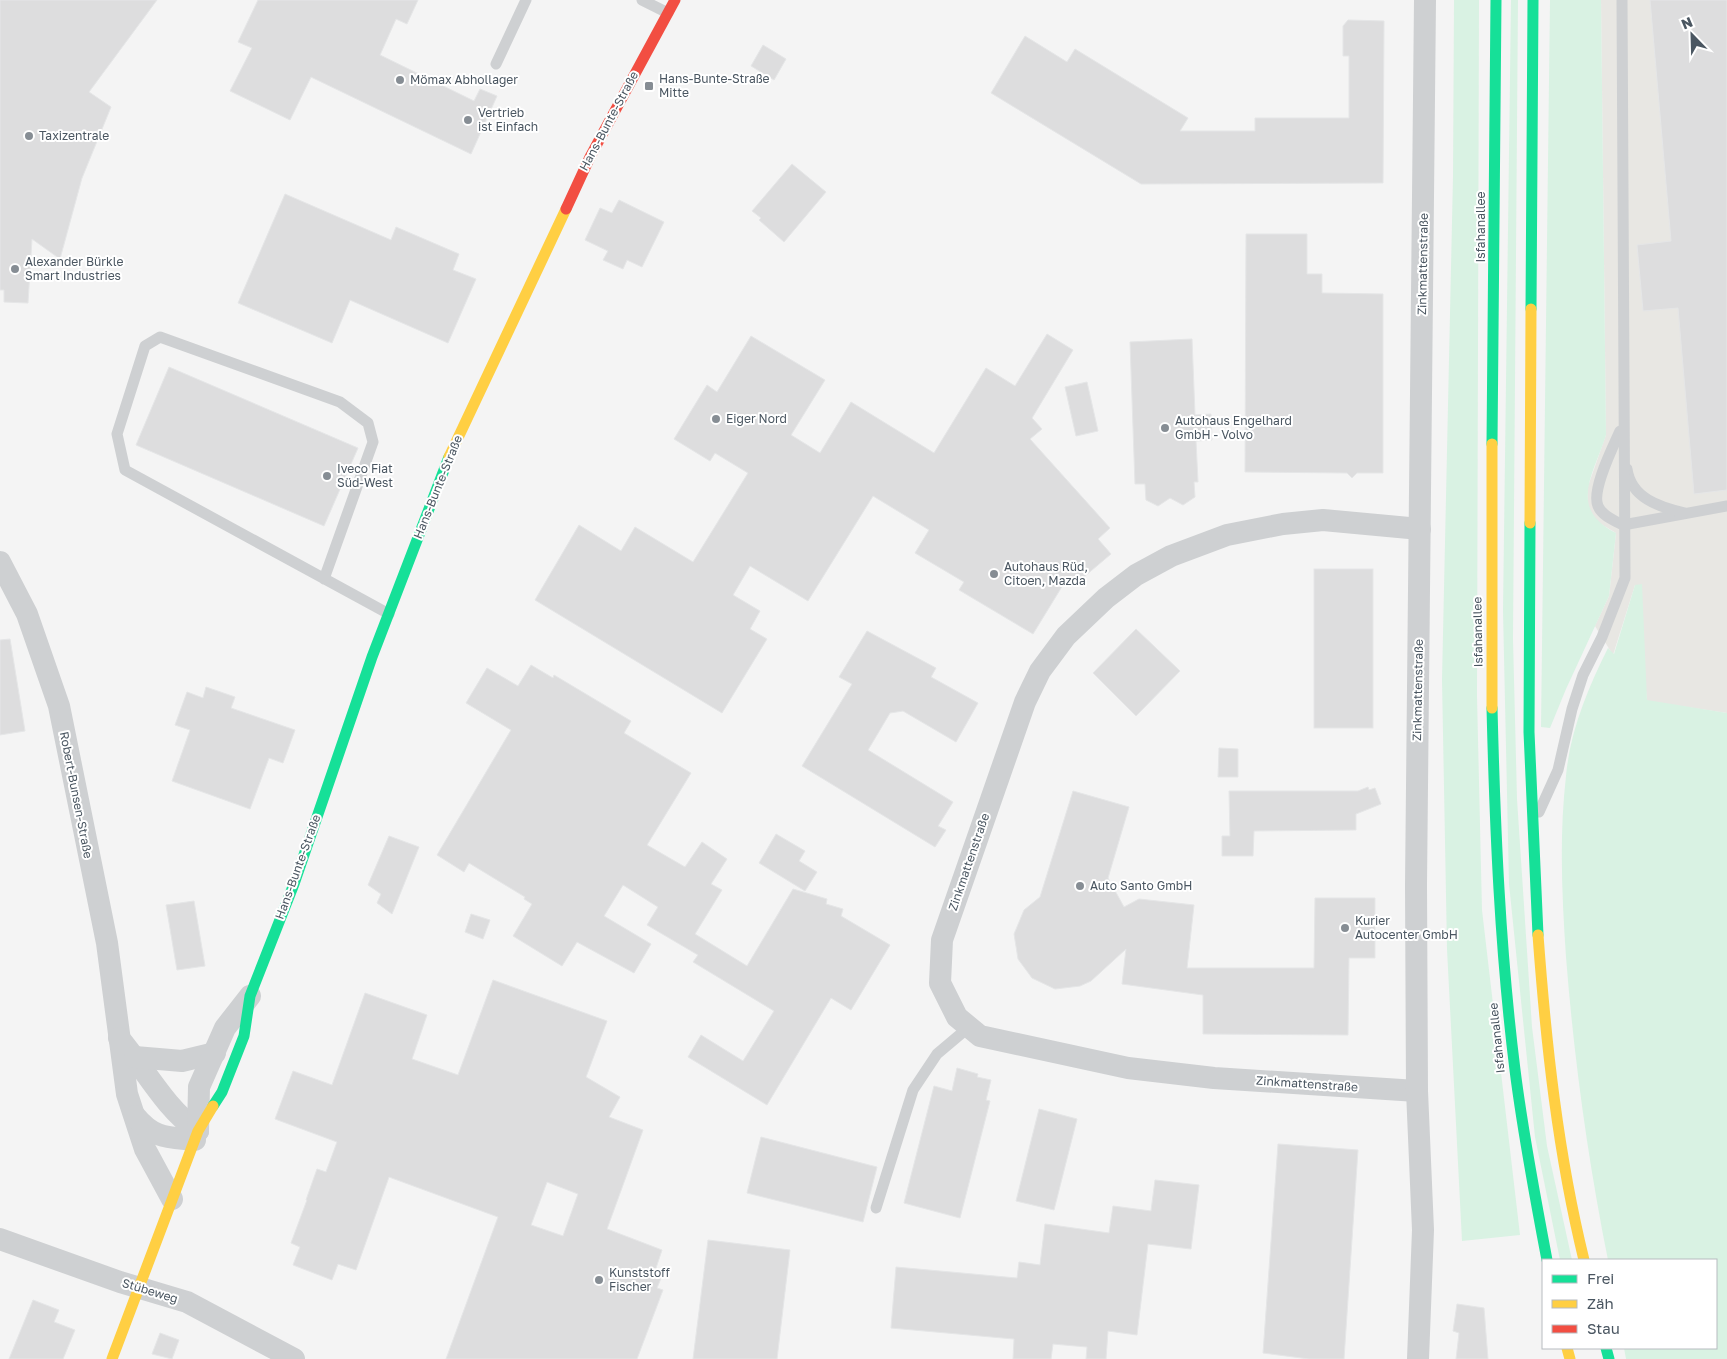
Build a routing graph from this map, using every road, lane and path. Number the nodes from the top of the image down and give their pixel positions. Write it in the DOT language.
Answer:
graph roads {
  1 [pos="526,0"];
  2 [pos="642,0"];
  3 [pos="675,0"];
  4 [pos="1426,0"];
  5 [pos="1496,0"];
  6 [pos="1533,0"];
  7 [pos="1622,0"];
  8 [pos="668,13"];
  9 [pos="496,64"];
  10 [pos="1622,425"];
  11 [pos="1622,442"];
  12 [pos="1727,506"];
  13 [pos="1689,514"];
  14 [pos="1623,525"];
  15 [pos="1420,529"];
  16 [pos="0,562"];
  17 [pos="324,579"];
  18 [pos="389,614"];
  19 [pos="1531,829"];
  20 [pos="250,996"];
  21 [pos="969,1026"];
  22 [pos="119,1038"];
  23 [pos="215,1054"];
  24 [pos="135,1057"];
  25 [pos="1417,1091"];
  26 [pos="134,1115"];
  27 [pos="197,1135"];
  28 [pos="172,1199"];
  29 [pos="876,1208"];
  30 [pos="0,1239"];
  31 [pos="1547,1259"];
  32 [pos="1584,1259"];
  33 [pos="140,1287"];
  34 [pos="112,1359"];
  35 [pos="294,1359"];
  36 [pos="1418,1359"];
  1 -- 9 [label="lane"];
  2 -- 8 [label="lane"];
  3 -- 8 [label="main road, Hans-Bunte-Straße"];
  4 -- 15 [label="street, Zinkmattenstraße"];
  5 -- 31 [label="main road, Isfahanallee"];
  6 -- 19 [label="main road"];
  7 -- 10 [label="lane"];
  8 -- 18 [label="main road, Hans-Bunte-Straße"];
  10 -- 11 [label="lane"];
  10 -- 14 [label="lane"];
  11 -- 13 [label="lane"];
  11 -- 14 [label="lane"];
  12 -- 13 [label="lane"];
  13 -- 14 [label="lane"];
  14 -- 19 [label="lane"];
  15 -- 21 [label="street, Zinkmattenstraße"];
  15 -- 25 [label="street, Zinkmattenstraße"];
  16 -- 22 [label="street, Robert-Bunsen-Straße"];
  17 -- 17 [label="lane"];
  17 -- 18 [label="lane"];
  18 -- 20 [label="main road, Hans-Bunte-Straße"];
  19 -- 32 [label="main road"];
  20 -- 23 [label="street, Hans-Bunte-Straße"];
  20 -- 27 [label="main road, Hans-Bunte-Straße"];
  21 -- 25 [label="street, Zinkmattenstraße"];
  21 -- 29 [label="lane"];
  22 -- 24 [label="street"];
  22 -- 26 [label="street, Robert-Bunsen-Straße"];
  23 -- 24 [label="street"];
  23 -- 27 [label="street, Hans-Bunte-Straße"];
  24 -- 27 [label="street"];
  25 -- 36 [label="street, Zinkmattenstraße"];
  26 -- 27 [label="street, Robert-Bunsen-Straße"];
  26 -- 28 [label="street, Robert-Bunsen-Straße"];
  27 -- 28 [label="main road, Hans-Bunte-Straße"];
  28 -- 33 [label="main road, Hans-Bunte-Straße"];
  30 -- 33 [label="street, Stübeweg"];
  33 -- 34 [label="main road, Hans-Bunte-Straße"];
  33 -- 35 [label="street, Stübeweg"];
}
